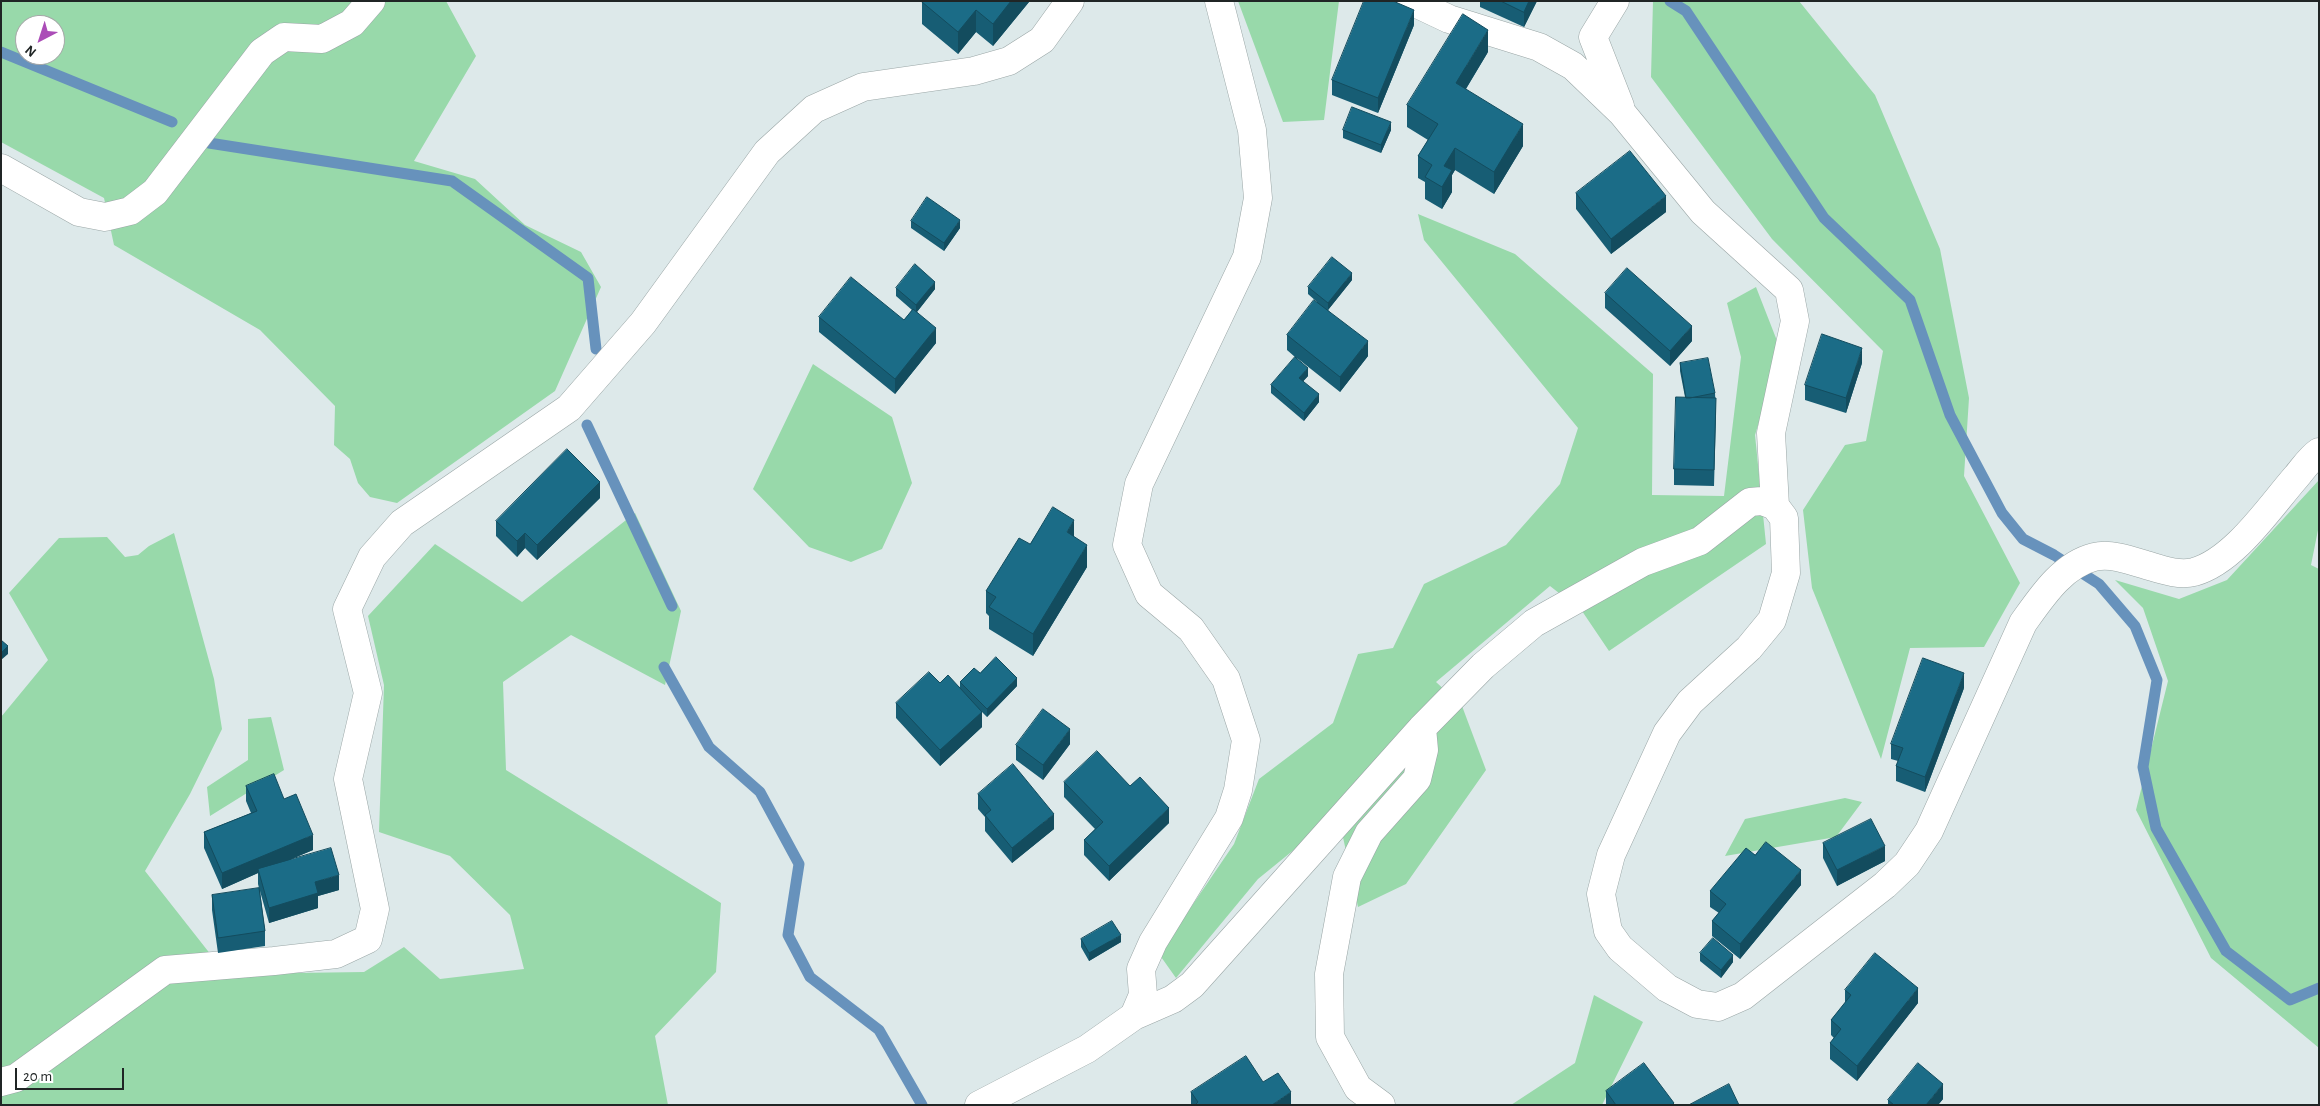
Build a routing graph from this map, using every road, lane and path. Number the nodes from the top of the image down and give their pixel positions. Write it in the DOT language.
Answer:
graph roads {
  1 [pos="371,1"];
  2 [pos="1070,1"];
  3 [pos="1219,1"];
  4 [pos="1411,1"];
  5 [pos="1614,1"];
  6 [pos="1622,114"];
  7 [pos="1,168"];
  8 [pos="2319,452"];
  9 [pos="1775,506"];
  10 [pos="1422,728"];
  11 [pos="1134,1016"];
  12 [pos="1,1082"];
  13 [pos="979,1105"];
  14 [pos="1381,1105"];
  1 -- 7 [label="street"];
  2 -- 12 [label="street"];
  3 -- 11 [label="street"];
  4 -- 6 [label="street"];
  5 -- 6 [label="street"];
  6 -- 9 [label="street"];
  8 -- 9 [label="street"];
  9 -- 10 [label="street"];
  10 -- 11 [label="street"];
  10 -- 14 [label="street"];
  11 -- 13 [label="street"];
}
